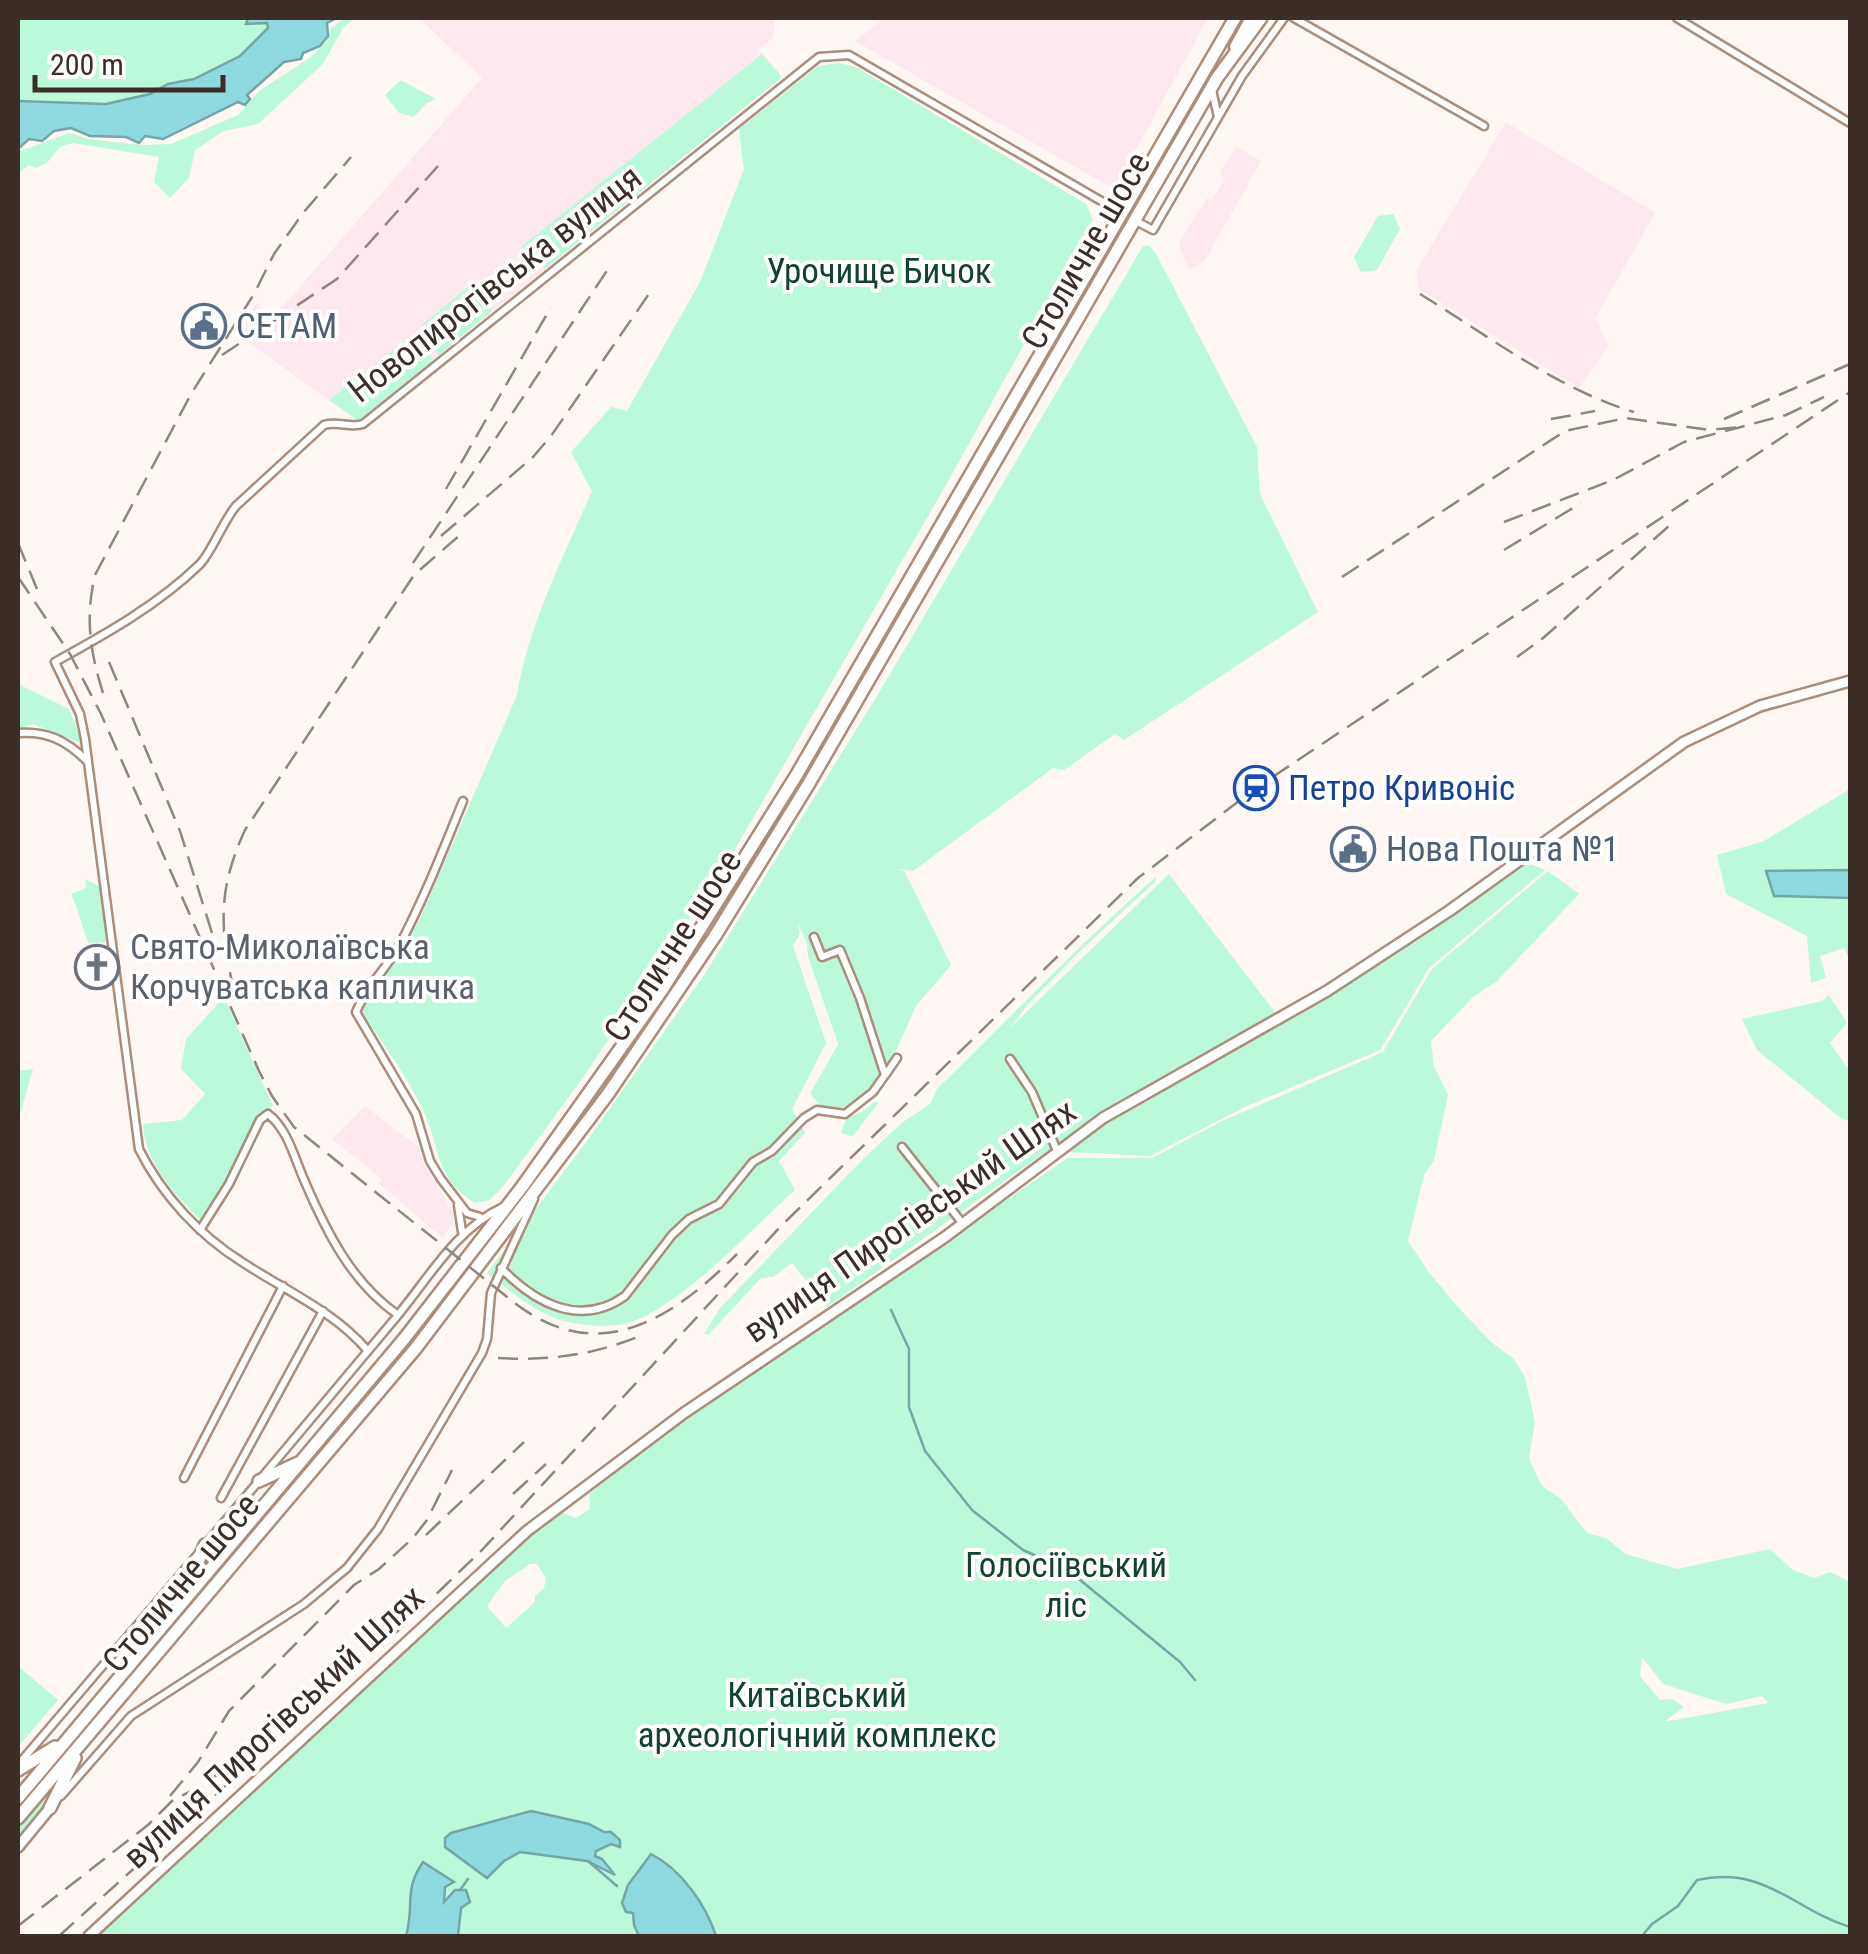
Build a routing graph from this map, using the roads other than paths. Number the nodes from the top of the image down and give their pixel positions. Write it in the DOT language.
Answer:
graph roads {
  1 [pos="1235,18"];
  2 [pos="1252,18"];
  3 [pos="1260,18"];
  4 [pos="1284,18"];
  5 [pos="1294,18"];
  6 [pos="1677,18"];
  7 [pos="1214,83"];
  8 [pos="1218,118"];
  9 [pos="1850,123"];
  10 [pos="1484,126"];
  11 [pos="1122,213"];
  12 [pos="1135,220"];
  13 [pos="1850,681"];
  14 [pos="18,733"];
  15 [pos="88,762"];
  16 [pos="463,801"];
  17 [pos="814,937"];
  18 [pos="898,1058"];
  19 [pos="1010,1059"];
  20 [pos="885,1075"];
  21 [pos="902,1147"];
  22 [pos="1058,1153"];
  23 [pos="537,1192"];
  24 [pos="458,1204"];
  25 [pos="508,1205"];
  26 [pos="481,1217"];
  27 [pos="963,1224"];
  28 [pos="200,1230"];
  29 [pos="462,1234"];
  30 [pos="501,1268"];
  31 [pos="283,1286"];
  32 [pos="323,1311"];
  33 [pos="398,1316"];
  34 [pos="368,1351"];
  35 [pos="302,1461"];
  36 [pos="184,1478"];
  37 [pos="259,1481"];
  38 [pos="220,1498"];
  39 [pos="206,1544"];
  40 [pos="181,1604"];
  41 [pos="80,1735"];
  42 [pos="18,1768"];
  43 [pos="18,1798"];
  44 [pos="50,1808"];
  45 [pos="18,1818"];
  46 [pos="18,1847"];
  47 [pos="89,1936"];
  1 -- 11 [label="highway, Столичне шосе"];
  2 -- 7 [label="main road, Столичне шосе"];
  3 -- 7 [label="highway"];
  4 -- 8 [label="street"];
  5 -- 10 [label="street"];
  6 -- 9 [label="street"];
  7 -- 8 [label="street"];
  7 -- 12 [label="highway, Столичне шосе"];
  8 -- 12 [label="street"];
  11 -- 15 [label="street, Новопирогівська вулиця"];
  11 -- 25 [label="highway, Столичне шосе"];
  12 -- 23 [label="highway, Столичне шосе"];
  13 -- 22 [label="street, вулиця Пирогівський Шлях"];
  14 -- 15 [label="street"];
  15 -- 28 [label="street, Новопирогівська вулиця"];
  16 -- 24 [label="street"];
  17 -- 20 [label="street"];
  18 -- 20 [label="street"];
  19 -- 22 [label="street"];
  20 -- 30 [label="street"];
  21 -- 27 [label="street"];
  22 -- 27 [label="street, вулиця Пирогівський Шлях"];
  23 -- 30 [label="street"];
  23 -- 41 [label="highway, Столичне шосе"];
  24 -- 26 [label="street"];
  24 -- 29 [label="street"];
  25 -- 26 [label="street"];
  25 -- 35 [label="highway, Столичне шосе"];
  26 -- 29 [label="street"];
  27 -- 47 [label="street, вулиця Пирогівський Шлях"];
  28 -- 31 [label="street, Новопирогівська вулиця"];
  28 -- 33 [label="street"];
  29 -- 33 [label="street"];
  30 -- 44 [label="street"];
  31 -- 32 [label="street, Новопирогівська вулиця"];
  31 -- 36 [label="street"];
  32 -- 34 [label="street, Новопирогівська вулиця"];
  32 -- 38 [label="street"];
  33 -- 34 [label="street"];
  34 -- 37 [label="street"];
  35 -- 37 [label="highway"];
  35 -- 40 [label="highway, Столичне шосе"];
  37 -- 39 [label="street"];
  39 -- 40 [label="highway"];
  39 -- 42 [label="street"];
  40 -- 41 [label="highway, Столичне шосе"];
  41 -- 42 [label="highway"];
  41 -- 43 [label="highway, Столичне шосе"];
  41 -- 44 [label="highway"];
  41 -- 45 [label="highway, Столичне шосе"];
  44 -- 46 [label="street"];
}
